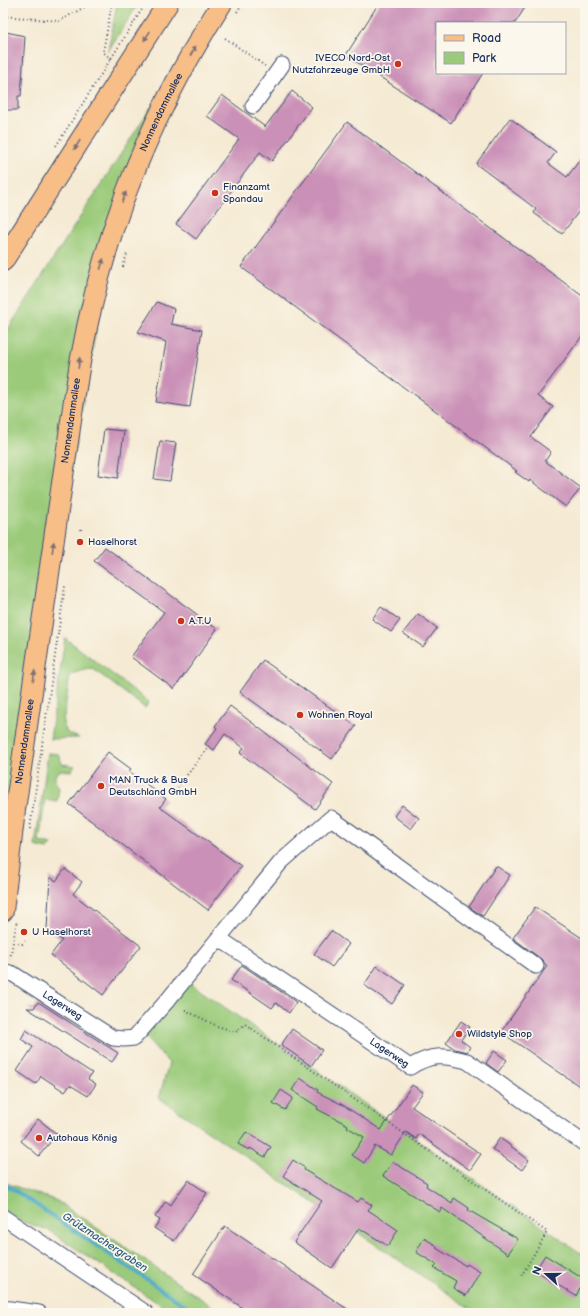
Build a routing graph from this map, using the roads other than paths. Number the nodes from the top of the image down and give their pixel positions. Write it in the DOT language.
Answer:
graph roads {
  1 [pos="168,3"];
  2 [pos="228,9"];
  3 [pos="279,70"];
  4 [pos="253,106"];
  5 [pos="3,261"];
  6 [pos="5,864"];
  7 [pos="10,915"];
  8 [pos="220,939"];
  9 [pos="536,966"];
  10 [pos="5,972"];
  11 [pos="585,1144"];
  12 [pos="3,1217"];
  13 [pos="3,1308"];
  14 [pos="39,1313"];
  15 [pos="146,1313"];
  1 -- 5 [label="main road, one-way"];
  6 -- 2 [label="main road, Nonnendammallee, one-way"];
  3 -- 4 [label="lane"];
  6 -- 7 [label="main road, Nonnendammallee"];
  8 -- 9 [label="lane, Lagerweg"];
  8 -- 10 [label="lane, Lagerweg"];
  8 -- 11 [label="lane, Lagerweg"];
  12 -- 15 [label="lane"];
  13 -- 14 [label="lane"];
}
